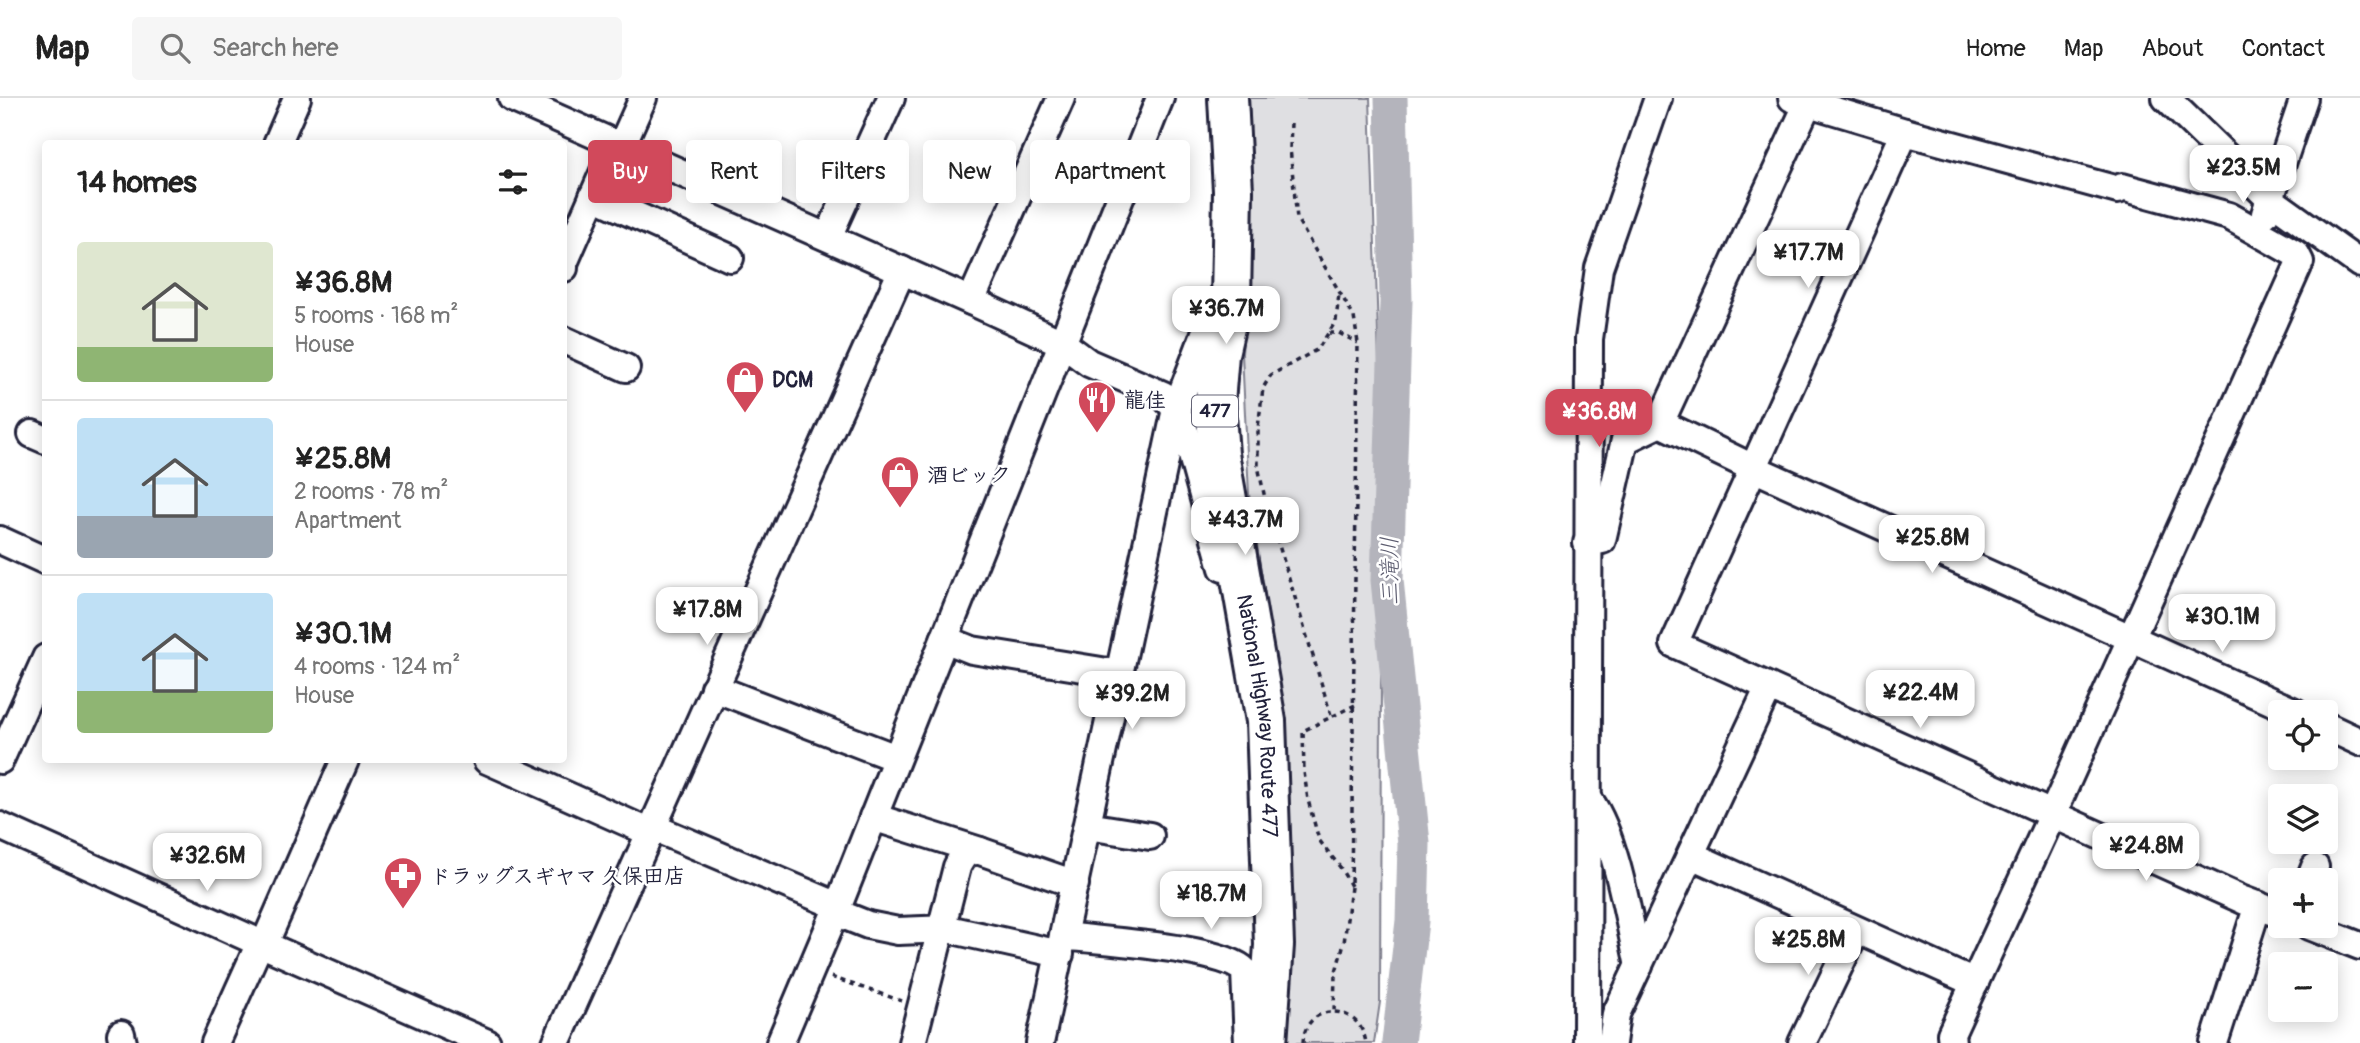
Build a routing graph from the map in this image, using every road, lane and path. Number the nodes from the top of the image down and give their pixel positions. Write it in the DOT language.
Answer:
graph roads {
  1 [pos="297,98"];
  2 [pos="512,98"];
  3 [pos="643,98"];
  4 [pos="891,98"];
  5 [pos="1061,98"];
  6 [pos="1160,98"];
  7 [pos="1228,98"];
  8 [pos="1658,98"];
  9 [pos="2165,98"];
  10 [pos="2304,98"];
  11 [pos="1809,101"];
  12 [pos="1291,123"];
  13 [pos="1905,132"];
  14 [pos="279,140"];
  15 [pos="607,140"];
  16 [pos="621,140"];
  17 [pos="672,169"];
  18 [pos="2271,200"];
  19 [pos="590,203"];
  20 [pos="608,203"];
  21 [pos="2257,232"];
  22 [pos="828,237"];
  23 [pos="730,258"];
  24 [pos="567,261"];
  25 [pos="2360,264"];
  26 [pos="1232,265"];
  27 [pos="902,270"];
  28 [pos="1339,292"];
  29 [pos="971,301"];
  30 [pos="1328,333"];
  31 [pos="567,341"];
  32 [pos="1062,342"];
  33 [pos="1358,343"];
  34 [pos="626,368"];
  35 [pos="1176,410"];
  36 [pos="1660,423"];
  37 [pos="1754,468"];
  38 [pos="0,540"];
  39 [pos="1587,543"];
  40 [pos="42,559"];
  41 [pos="944,639"];
  42 [pos="2131,639"];
  43 [pos="42,667"];
  44 [pos="1120,674"];
  45 [pos="714,688"];
  46 [pos="1768,689"];
  47 [pos="2268,700"];
  48 [pos="1355,705"];
  49 [pos="1331,715"];
  50 [pos="1266,721"];
  51 [pos="2338,732"];
  52 [pos="2360,742"];
  53 [pos="896,758"];
  54 [pos="0,760"];
  55 [pos="344,763"];
  56 [pos="494,763"];
  57 [pos="1587,797"];
  58 [pos="2052,815"];
  59 [pos="873,817"];
  60 [pos="0,826"];
  61 [pos="1087,826"];
  62 [pos="650,830"];
  63 [pos="1150,836"];
  64 [pos="980,851"];
  65 [pos="1691,855"];
  66 [pos="1075,884"];
  67 [pos="1351,887"];
  68 [pos="837,909"];
  69 [pos="2268,910"];
  70 [pos="2268,912"];
  71 [pos="941,930"];
  72 [pos="1856,931"];
  73 [pos="2338,937"];
  74 [pos="262,944"];
  75 [pos="1061,945"];
  76 [pos="2360,946"];
  77 [pos="1639,966"];
  78 [pos="831,977"];
  79 [pos="1975,983"];
  80 [pos="920,1007"];
  81 [pos="1334,1012"];
  82 [pos="215,1043"];
  83 [pos="487,1043"];
  84 [pos="556,1043"];
  85 [pos="780,1043"];
  86 [pos="912,1043"];
  87 [pos="1040,1043"];
  88 [pos="1248,1043"];
  89 [pos="1267,1043"];
  90 [pos="1303,1043"];
  91 [pos="1366,1043"];
  92 [pos="1587,1043"];
  93 [pos="1612,1043"];
  94 [pos="1802,1043"];
  95 [pos="1952,1043"];
  96 [pos="2214,1043"];
  1 -- 14 [label="street"];
  2 -- 15 [label="street"];
  3 -- 16 [label="street"];
  4 -- 22 [label="street"];
  5 -- 29 [label="street"];
  6 -- 32 [label="street"];
  7 -- 26 [label="highway, National Highway Route 477 / 477"];
  8 -- 39 [label="street"];
  9 -- 18 [label="street"];
  10 -- 18 [label="street"];
  11 -- 13 [label="street"];
  11 -- 36 [label="street"];
  12 -- 28 [label="path"];
  13 -- 21 [label="street"];
  13 -- 37 [label="street"];
  17 -- 22 [label="street"];
  18 -- 21 [label="street"];
  18 -- 25 [label="street"];
  19 -- 24 [label="street"];
  20 -- 23 [label="street"];
  21 -- 42 [label="street"];
  22 -- 27 [label="street"];
  26 -- 35 [label="street"];
  26 -- 50 [label="highway, National Highway Route 477 / 477"];
  27 -- 29 [label="street"];
  27 -- 45 [label="street"];
  28 -- 30 [label="path"];
  28 -- 33 [label="path"];
  29 -- 32 [label="street"];
  30 -- 33 [label="path"];
  30 -- 49 [label="path"];
  31 -- 34 [label="street"];
  32 -- 35 [label="street"];
  32 -- 41 [label="street"];
  33 -- 48 [label="path"];
  35 -- 44 [label="street"];
  35 -- 50 [label="street"];
  36 -- 37 [label="street"];
  36 -- 39 [label="street"];
  37 -- 42 [label="street"];
  37 -- 46 [label="street"];
  38 -- 40 [label="street"];
  39 -- 57 [label="street"];
  41 -- 44 [label="street"];
  41 -- 53 [label="street"];
  42 -- 47 [label="street"];
  42 -- 58 [label="street"];
  43 -- 54 [label="street"];
  44 -- 61 [label="street"];
  45 -- 53 [label="street"];
  45 -- 62 [label="street"];
  46 -- 58 [label="street"];
  46 -- 65 [label="street"];
  48 -- 49 [label="path"];
  48 -- 67 [label="path"];
  49 -- 67 [label="path"];
  50 -- 89 [label="highway, National Highway Route 477 / 477"];
  51 -- 52 [label="street"];
  53 -- 59 [label="street"];
  55 -- 74 [label="street"];
  56 -- 62 [label="street"];
  57 -- 77 [label="street"];
  57 -- 92 [label="street"];
  58 -- 69 [label="street"];
  58 -- 79 [label="street"];
  59 -- 64 [label="street"];
  59 -- 68 [label="street"];
  60 -- 74 [label="street"];
  61 -- 63 [label="street"];
  61 -- 66 [label="street"];
  62 -- 68 [label="street"];
  62 -- 84 [label="street"];
  64 -- 66 [label="street"];
  64 -- 71 [label="street"];
  65 -- 72 [label="street"];
  65 -- 77 [label="street"];
  66 -- 75 [label="street"];
  67 -- 81 [label="path"];
  68 -- 71 [label="street"];
  68 -- 85 [label="street"];
  70 -- 96 [label="street"];
  71 -- 75 [label="street"];
  71 -- 80 [label="street"];
  72 -- 79 [label="street"];
  72 -- 94 [label="street"];
  73 -- 76 [label="street"];
  74 -- 82 [label="street"];
  74 -- 83 [label="street"];
  75 -- 87 [label="street"];
  75 -- 88 [label="street"];
  77 -- 93 [label="street"];
  78 -- 80 [label="path"];
  79 -- 95 [label="street"];
  80 -- 86 [label="street"];
  81 -- 90 [label="path"];
  81 -- 91 [label="path"];
}
